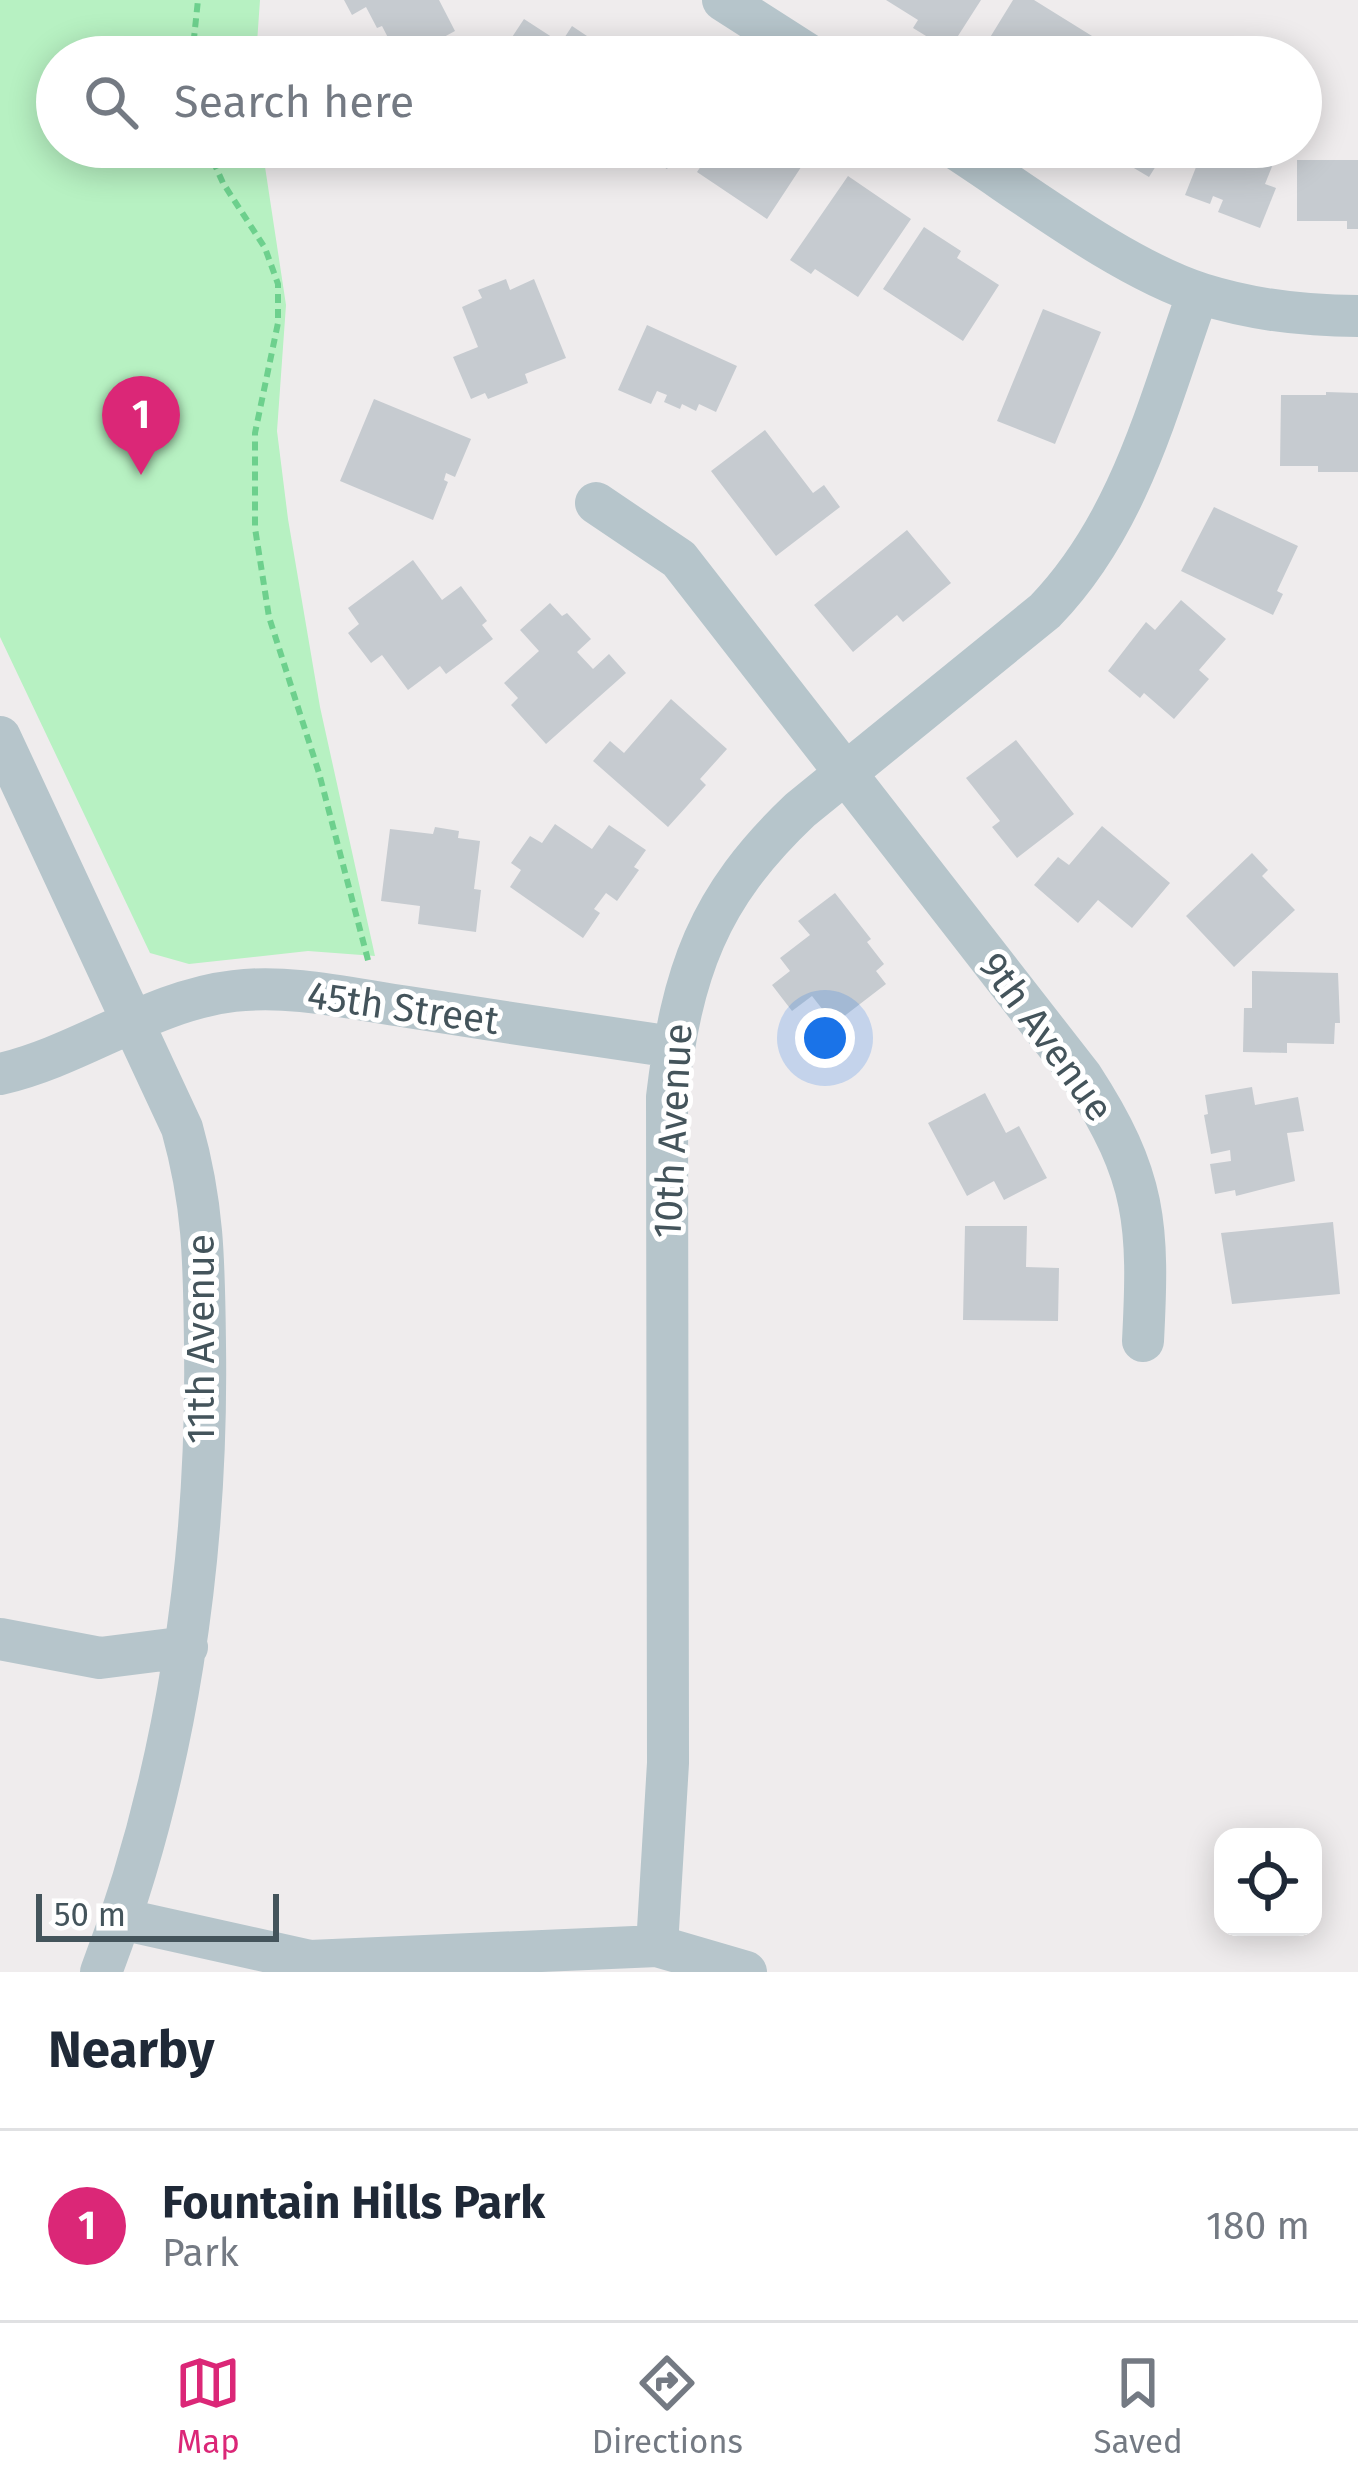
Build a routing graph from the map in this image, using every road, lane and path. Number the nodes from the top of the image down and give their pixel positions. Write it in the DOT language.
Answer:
graph roads {
  1 [pos="198,0"];
  2 [pos="723,0"];
  3 [pos="194,36"];
  4 [pos="779,36"];
  5 [pos="216,168"];
  6 [pos="986,168"];
  7 [pos="1198,293"];
  8 [pos="1358,316"];
  9 [pos="596,503"];
  10 [pos="0,737"];
  11 [pos="845,772"];
  12 [pos="369,964"];
  13 [pos="136,1023"];
  14 [pos="673,1047"];
  15 [pos="0,1074"];
  16 [pos="1143,1341"];
  17 [pos="0,1639"];
  18 [pos="187,1647"];
  19 [pos="121,1919"];
  20 [pos="657,1946"];
  21 [pos="101,1972"];
  22 [pos="746,1972"];
  1 -- 3 [label="path"];
  2 -- 4 [label="street"];
  5 -- 12 [label="path"];
  6 -- 7 [label="street"];
  7 -- 8 [label="street"];
  7 -- 11 [label="street, 10th Avenue"];
  9 -- 11 [label="street, 9th Avenue"];
  10 -- 13 [label="street, 11th Avenue"];
  11 -- 14 [label="street, 10th Avenue"];
  11 -- 16 [label="street, 9th Avenue"];
  13 -- 14 [label="street, 45th Street"];
  13 -- 15 [label="street, 45th Street"];
  13 -- 18 [label="street, 11th Avenue"];
  14 -- 20 [label="street, 10th Avenue"];
  17 -- 18 [label="street"];
  18 -- 19 [label="street, 11th Avenue"];
  19 -- 20 [label="street"];
  19 -- 21 [label="street, 11th Avenue"];
  20 -- 22 [label="street"];
}
